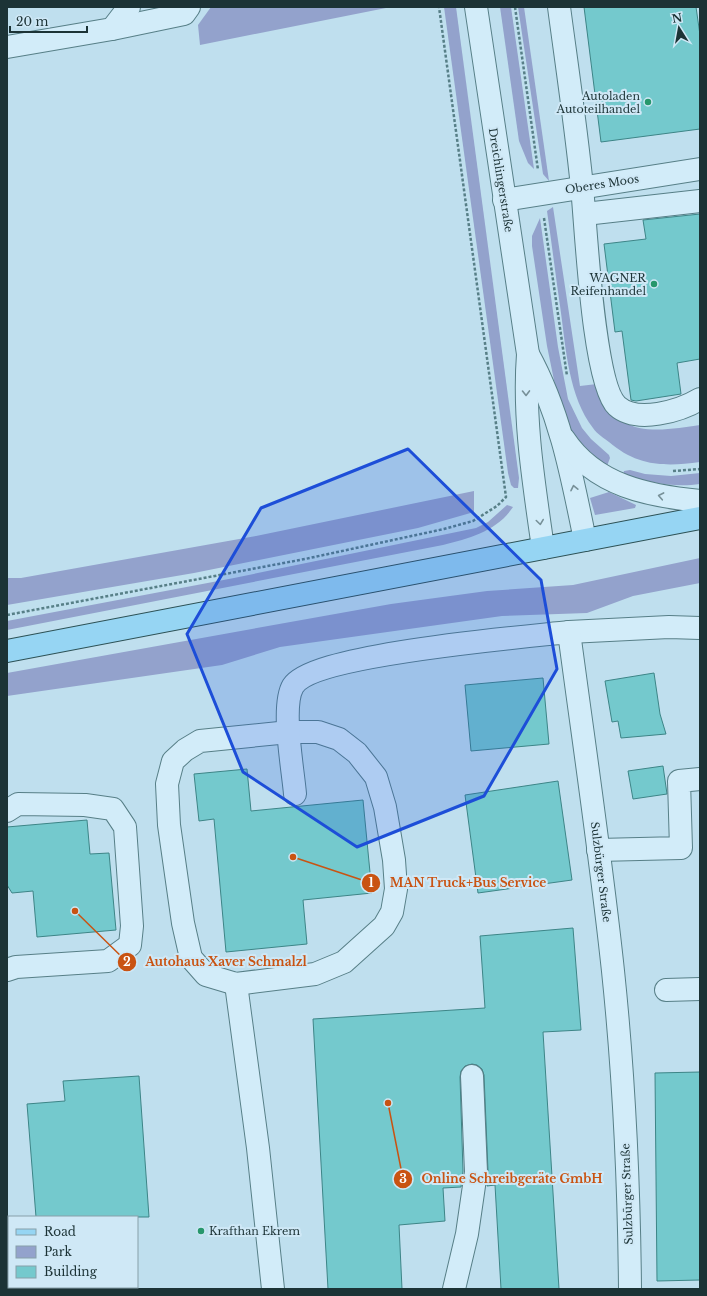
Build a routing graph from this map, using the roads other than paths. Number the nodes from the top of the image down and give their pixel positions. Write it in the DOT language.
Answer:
graph roads {
  1 [pos="129,7"];
  2 [pos="189,7"];
  3 [pos="476,7"];
  4 [pos="559,7"];
  5 [pos="112,29"];
  6 [pos="7,48"];
  7 [pos="700,169"];
  8 [pos="582,187"];
  9 [pos="504,200"];
  10 [pos="700,201"];
  11 [pos="585,214"];
  12 [pos="528,354"];
  13 [pos="700,399"];
  14 [pos="563,437"];
  15 [pos="700,501"];
  16 [pos="700,518"];
  17 [pos="585,540"];
  18 [pos="543,548"];
  19 [pos="700,628"];
  20 [pos="569,632"];
  21 [pos="7,651"];
  22 [pos="289,732"];
  23 [pos="700,779"];
  24 [pos="295,794"];
  25 [pos="7,811"];
  26 [pos="598,850"];
  27 [pos="7,970"];
  28 [pos="236,984"];
  29 [pos="700,989"];
  30 [pos="666,990"];
  31 [pos="472,1076"];
  32 [pos="273,1289"];
  33 [pos="454,1289"];
  34 [pos="630,1289"];
  1 -- 5 [label="street"];
  2 -- 5 [label="street"];
  3 -- 9 [label="street, Dreichlingerstraße"];
  4 -- 8 [label="street"];
  5 -- 6 [label="street"];
  7 -- 8 [label="street, Oberes Moos"];
  8 -- 9 [label="street, Oberes Moos"];
  8 -- 11 [label="street"];
  9 -- 12 [label="street, Dreichlingerstraße"];
  10 -- 11 [label="street"];
  11 -- 13 [label="street"];
  12 -- 14 [label="street, Dreichlingerstraße"];
  12 -- 18 [label="street, Dreichlingerstraße, one-way"];
  15 -- 14 [label="street, one-way"];
  17 -- 14 [label="street, Dreichlingerstraße, one-way"];
  16 -- 17 [label="main road"];
  17 -- 18 [label="main road"];
  18 -- 21 [label="main road"];
  19 -- 20 [label="street"];
  20 -- 22 [label="street"];
  20 -- 26 [label="street, Sulzbürger Straße"];
  22 -- 24 [label="street"];
  22 -- 28 [label="street"];
  22 -- 28 [label="street"];
  23 -- 26 [label="street"];
  25 -- 27 [label="street"];
  26 -- 34 [label="street, Sulzbürger Straße"];
  28 -- 32 [label="street"];
  29 -- 30 [label="street"];
  31 -- 33 [label="street"];
}
